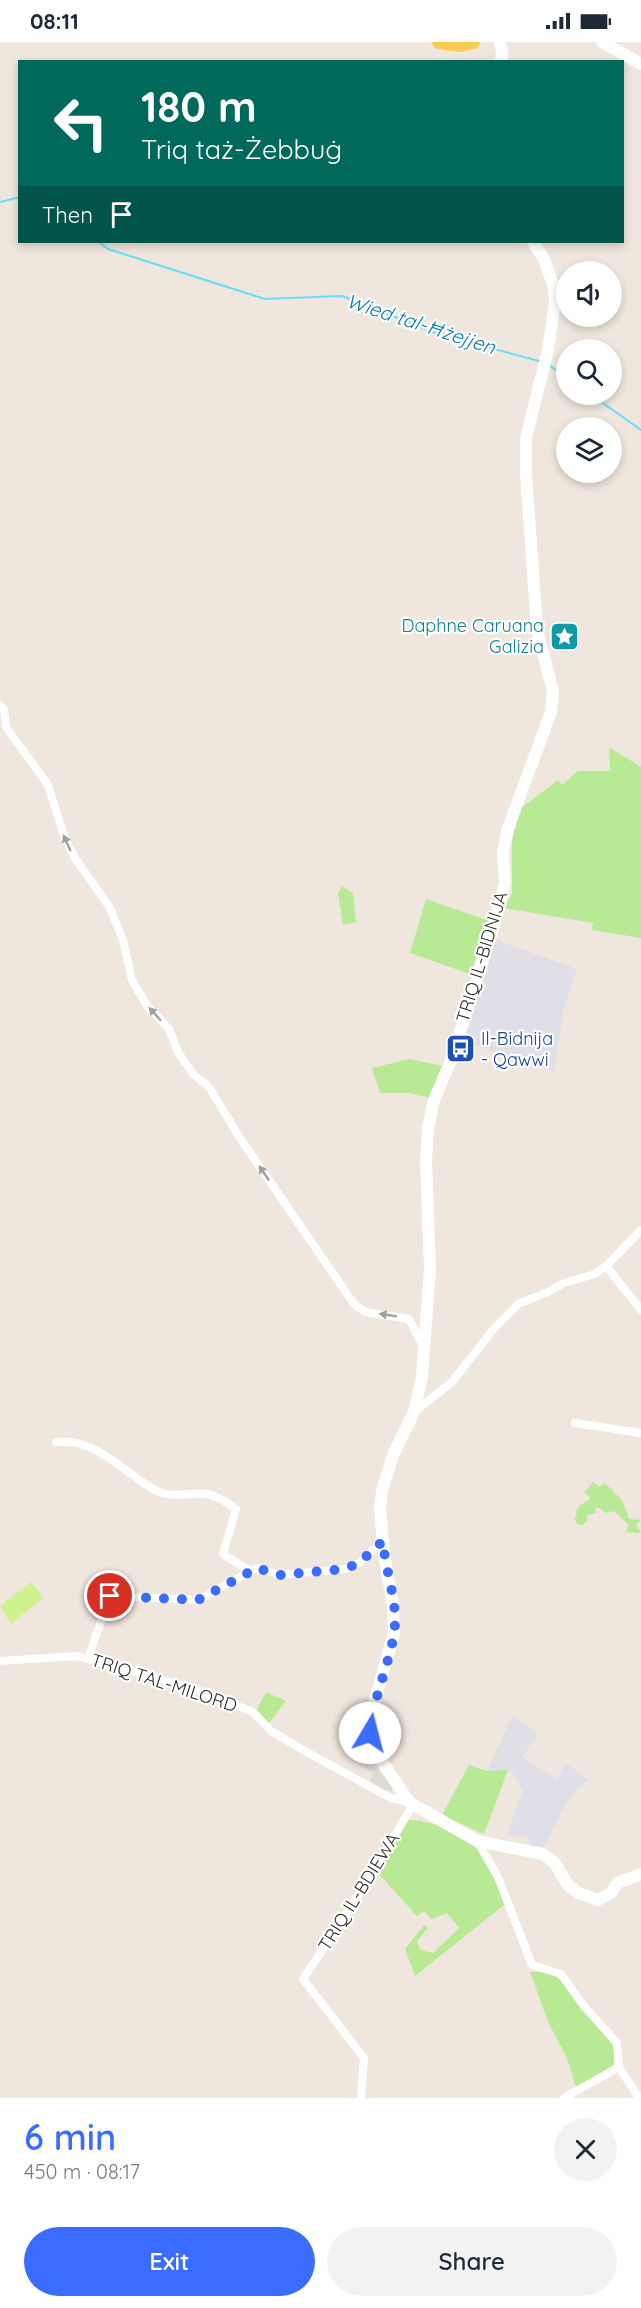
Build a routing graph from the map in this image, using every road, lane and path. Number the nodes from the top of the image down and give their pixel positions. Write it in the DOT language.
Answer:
graph roads {
  1 [pos="439,42"];
  2 [pos="473,42"];
  3 [pos="495,42"];
  4 [pos="500,42"];
  5 [pos="602,42"];
  6 [pos="500,60"];
  7 [pos="500,60"];
  8 [pos="641,64"];
  9 [pos="534,243"];
  10 [pos="0,705"];
  11 [pos="641,1230"];
  12 [pos="606,1266"];
  13 [pos="641,1310"];
  14 [pos="424,1352"];
  15 [pos="414,1412"];
  16 [pos="575,1423"];
  17 [pos="641,1433"];
  18 [pos="56,1442"];
  19 [pos="383,1541"];
  20 [pos="250,1571"];
  21 [pos="88,1658"];
  22 [pos="0,1661"];
  23 [pos="411,1803"];
  24 [pos="477,1841"];
  25 [pos="641,1874"];
  26 [pos="619,2067"];
  27 [pos="361,2098"];
  28 [pos="564,2098"];
  29 [pos="639,2098"];
  1 -- 2 [label="main road"];
  3 -- 6 [label="street"];
  4 -- 7 [label="street"];
  5 -- 8 [label="street"];
  9 -- 14 [label="street, TRIQ IL-BIDNIJA"];
  14 -- 10 [label="street, one-way"];
  11 -- 12 [label="street"];
  12 -- 13 [label="street"];
  12 -- 15 [label="street"];
  14 -- 15 [label="street, TRIQ IL-BIDNIJA"];
  15 -- 19 [label="street, TRIQ IL-BIDNIJA"];
  16 -- 17 [label="street"];
  18 -- 20 [label="street"];
  19 -- 20 [label="street"];
  19 -- 23 [label="street, TRIQ IL-BIDNIJA"];
  20 -- 21 [label="street"];
  21 -- 22 [label="street, TRIQ TAL-MILORD"];
  21 -- 23 [label="street, TRIQ TAL-MILORD"];
  23 -- 24 [label="street"];
  23 -- 27 [label="street, TRIQ IL-BDIEWA"];
  24 -- 25 [label="street"];
  24 -- 26 [label="street"];
  26 -- 28 [label="street"];
  26 -- 29 [label="street"];
}
